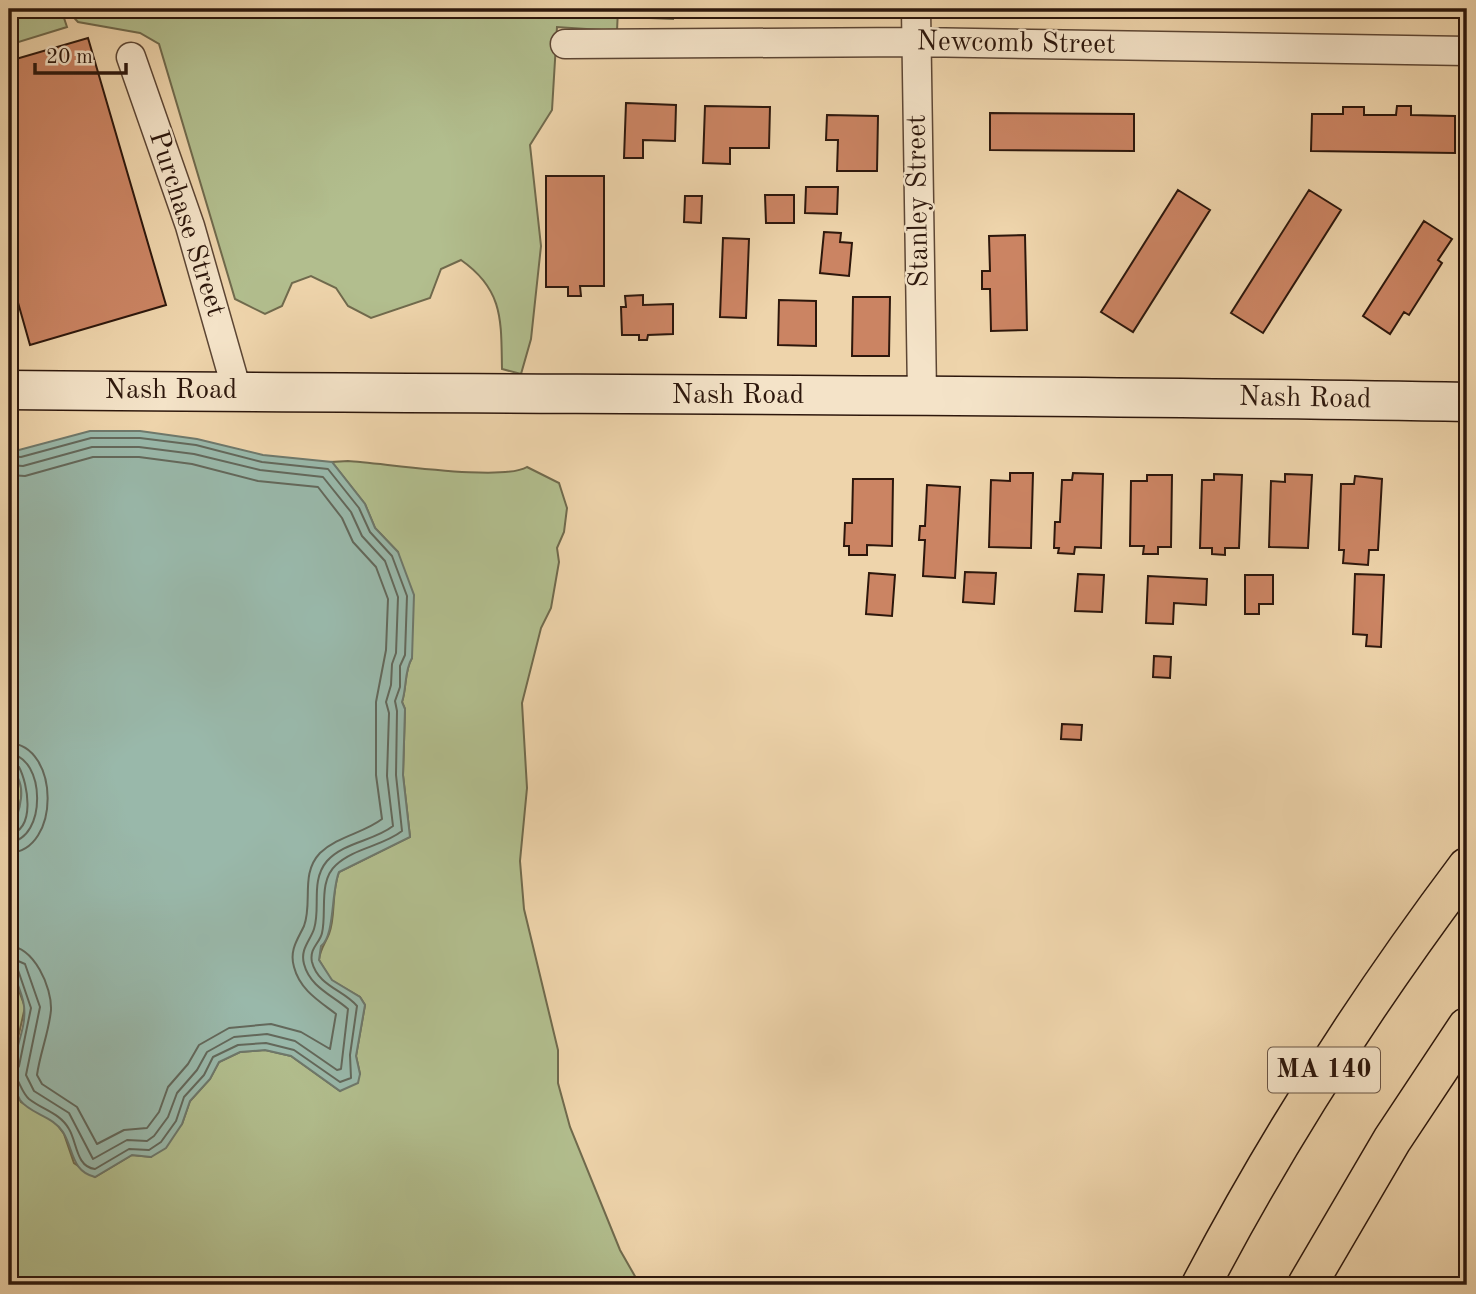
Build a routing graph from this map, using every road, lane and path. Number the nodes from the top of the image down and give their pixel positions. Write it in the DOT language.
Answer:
graph roads {
  1 [pos="916,9"];
  2 [pos="916,41"];
  3 [pos="565,44"];
  4 [pos="1467,51"];
  5 [pos="131,57"];
  6 [pos="9,390"];
  7 [pos="237,391"];
  8 [pos="922,394"];
  9 [pos="1467,402"];
  10 [pos="1467,867"];
  11 [pos="1467,1027"];
  12 [pos="1201,1285"];
  13 [pos="1307,1285"];
  1 -- 2 [label="street, Stanley Street"];
  2 -- 3 [label="street, Newcomb Street"];
  2 -- 4 [label="street, Newcomb Street"];
  2 -- 8 [label="street, Stanley Street"];
  5 -- 7 [label="street, Purchase Street"];
  6 -- 7 [label="main road, Nash Road"];
  7 -- 8 [label="main road, Nash Road"];
  8 -- 9 [label="main road, Nash Road"];
  10 -- 12 [label="highway, MA 140"];
  11 -- 13 [label="highway, MA 140"];
}
